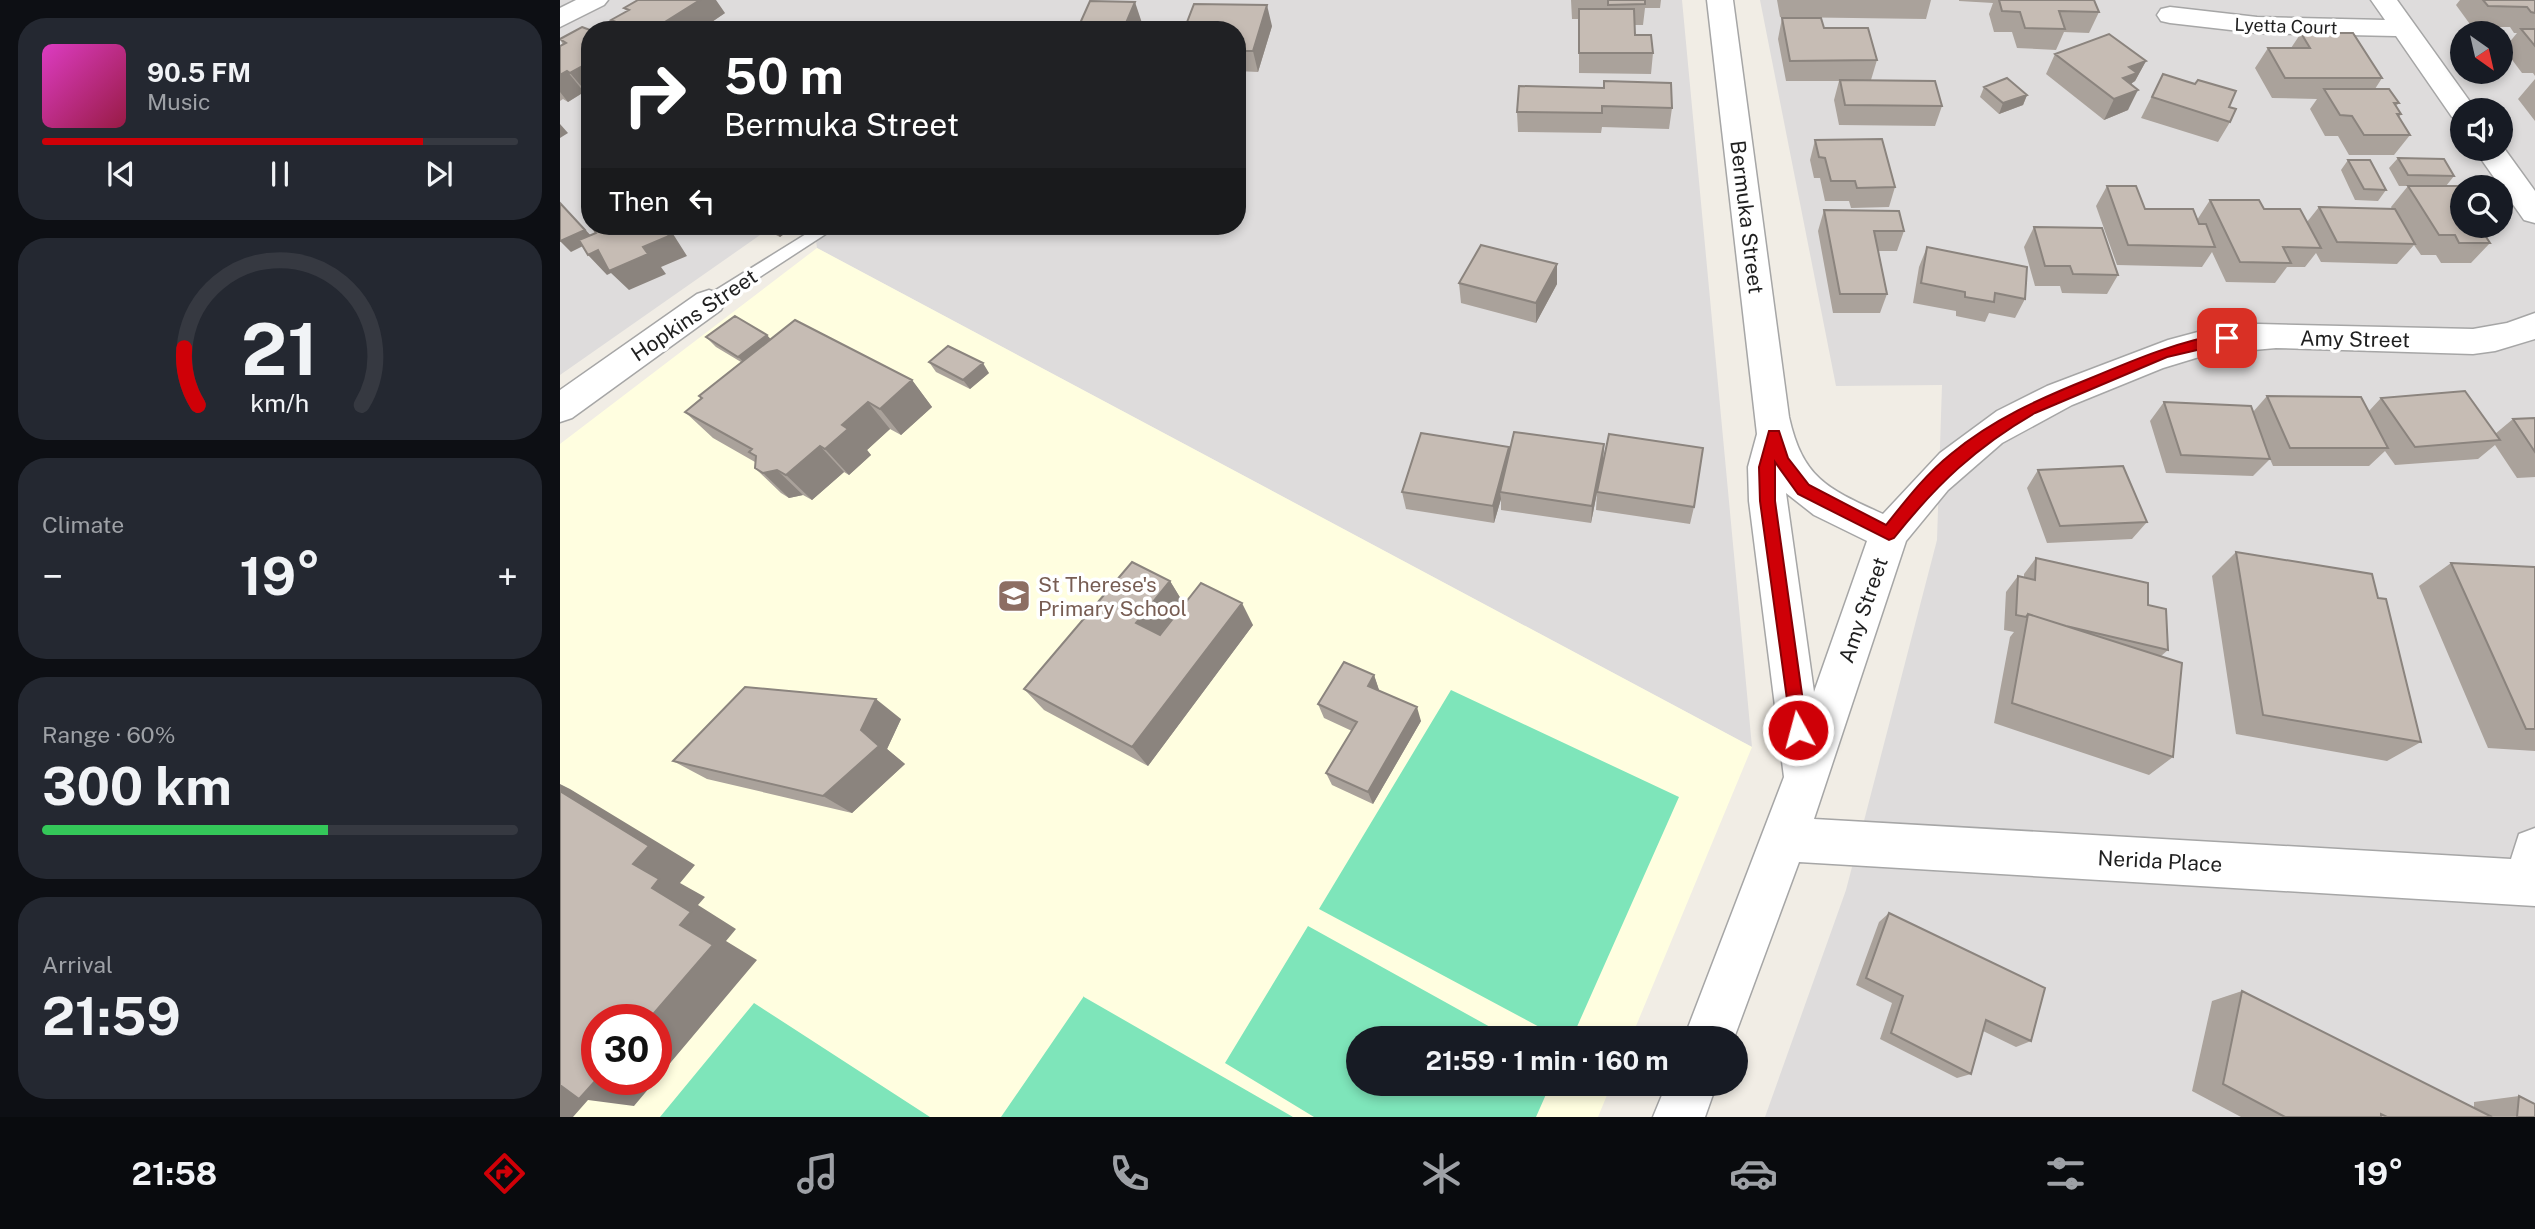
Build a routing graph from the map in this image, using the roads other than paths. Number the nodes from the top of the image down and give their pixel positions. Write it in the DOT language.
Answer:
graph roads {
  1 [pos="594,0"];
  2 [pos="1720,0"];
  3 [pos="2384,0"];
  4 [pos="2171,15"];
  5 [pos="560,19"];
  6 [pos="2403,27"];
  7 [pos="2453,98"];
  8 [pos="2498,161"];
  9 [pos="2535,213"];
  10 [pos="816,235"];
  11 [pos="709,302"];
  12 [pos="2535,326"];
  13 [pos="560,408"];
  14 [pos="1774,435"];
  15 [pos="1889,534"];
  16 [pos="1805,781"];
  17 [pos="1785,839"];
  18 [pos="2535,850"];
  19 [pos="2535,871"];
  20 [pos="2535,883"];
  21 [pos="1714,1026"];
  22 [pos="1687,1096"];
  23 [pos="1679,1117"];
  1 -- 5 [label="street"];
  2 -- 14 [label="street, Bermuka Street"];
  3 -- 6 [label="street"];
  4 -- 6 [label="street, Lyetta Court"];
  6 -- 7 [label="street"];
  8 -- 9 [label="street"];
  10 -- 11 [label="lane, Hopkins Street"];
  11 -- 13 [label="street, Hopkins Street"];
  12 -- 15 [label="street, Amy Street"];
  14 -- 15 [label="street, Bermuka Street"];
  14 -- 16 [label="street, Bermuka Street"];
  15 -- 16 [label="street, Amy Street"];
  16 -- 17 [label="street, Amy Street"];
  17 -- 20 [label="street, Nerida Place"];
  17 -- 21 [label="street, Amy Street"];
  18 -- 19 [label="street"];
  22 -- 23 [label="street"];
}
